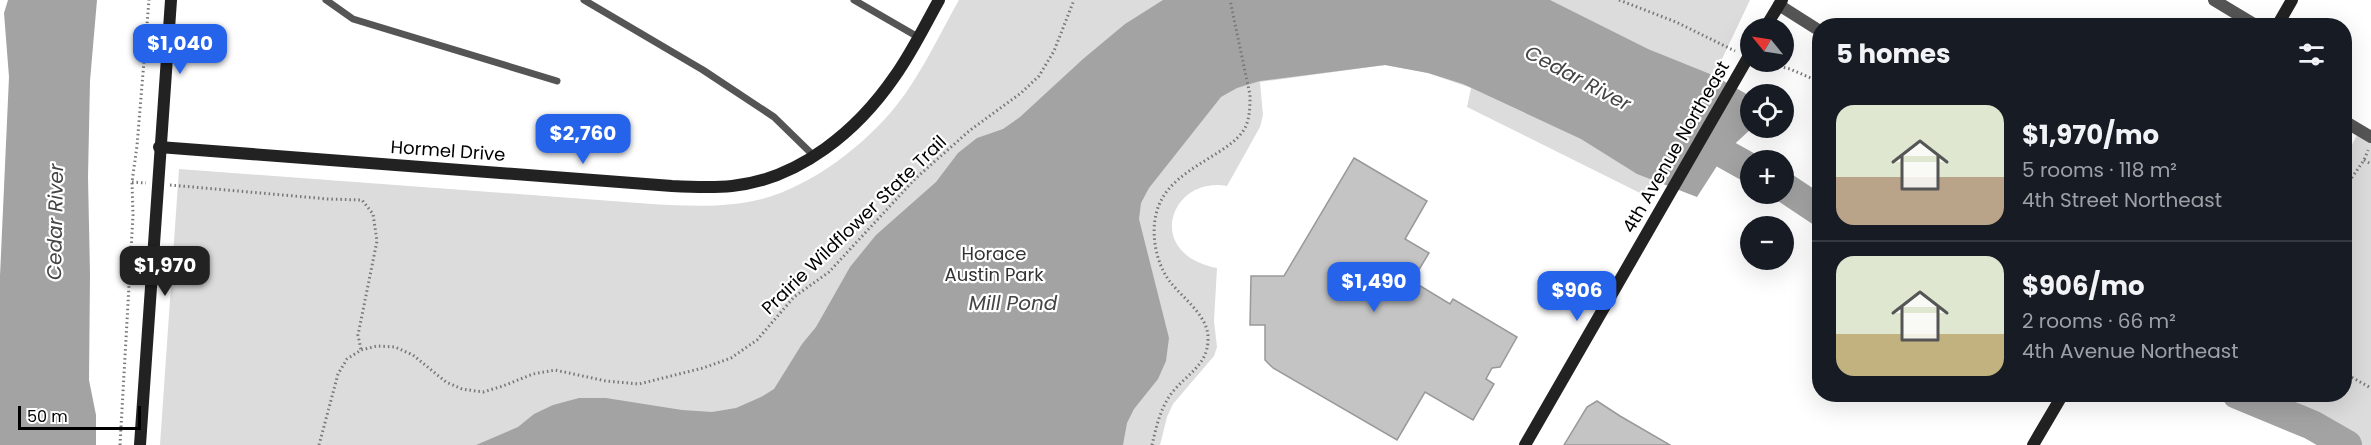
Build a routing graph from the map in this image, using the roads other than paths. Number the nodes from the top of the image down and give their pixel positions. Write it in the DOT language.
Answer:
graph roads {
  1 [pos="171,0"];
  2 [pos="326,0"];
  3 [pos="584,0"];
  4 [pos="854,0"];
  5 [pos="939,0"];
  6 [pos="2214,0"];
  7 [pos="2292,0"];
  8 [pos="1781,2"];
  9 [pos="1772,18"];
  10 [pos="2244,18"];
  11 [pos="2282,18"];
  12 [pos="1812,25"];
  13 [pos="918,37"];
  14 [pos="1743,72"];
  15 [pos="557,81"];
  16 [pos="2352,126"];
  17 [pos="2371,137"];
  18 [pos="159,147"];
  19 [pos="814,156"];
  20 [pos="2058,402"];
  21 [pos="140,445"];
  22 [pos="1525,445"];
  23 [pos="2033,445"];
  1 -- 18 [label="street"];
  2 -- 15 [label="lane"];
  3 -- 19 [label="lane"];
  4 -- 13 [label="lane"];
  5 -- 13 [label="street, Hormel Drive"];
  6 -- 10 [label="street"];
  7 -- 11 [label="street"];
  8 -- 9 [label="street"];
  8 -- 12 [label="street"];
  13 -- 19 [label="street, Hormel Drive"];
  14 -- 22 [label="street, 4th Avenue Northeast"];
  16 -- 17 [label="street"];
  18 -- 19 [label="street, Hormel Drive"];
  18 -- 21 [label="street"];
  20 -- 23 [label="street"];
}
